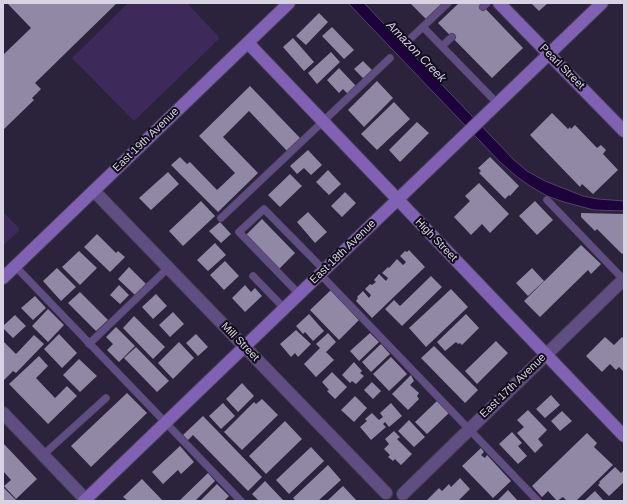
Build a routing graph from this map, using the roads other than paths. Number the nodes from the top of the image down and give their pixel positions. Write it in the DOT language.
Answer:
graph roads {
  1 [pos="289,3"];
  2 [pos="448,3"];
  3 [pos="499,3"];
  4 [pos="602,3"];
  5 [pos="423,27"];
  6 [pos="452,37"];
  7 [pos="411,38"];
  8 [pos="248,43"];
  9 [pos="442,46"];
  10 [pos="549,54"];
  11 [pos="390,58"];
  12 [pos="497,103"];
  13 [pos="323,122"];
  14 [pos="624,131"];
  15 [pos="94,191"];
  16 [pos="397,199"];
  17 [pos="547,200"];
  18 [pos="222,218"];
  19 [pos="15,266"];
  20 [pos="168,268"];
  21 [pos="322,272"];
  22 [pos="253,276"];
  23 [pos="3,278"];
  24 [pos="624,280"];
  25 [pos="299,294"];
  26 [pos="284,308"];
  27 [pos="89,344"];
  28 [pos="244,346"];
  29 [pos="546,354"];
  30 [pos="106,398"];
  31 [pos="3,413"];
  32 [pos="165,422"];
  33 [pos="469,429"];
  34 [pos="624,436"];
  35 [pos="43,455"];
  36 [pos="384,497"];
  37 [pos="404,498"];
  38 [pos="86,500"];
  39 [pos="241,501"];
  40 [pos="538,501"];
  1 -- 8 [label="street, East 19th Avenue"];
  2 -- 5 [label="lane"];
  3 -- 10 [label="street, Pearl Street"];
  4 -- 10 [label="street, East 18th Avenue"];
  5 -- 7 [label="lane"];
  5 -- 9 [label="lane"];
  6 -- 9 [label="lane"];
  8 -- 13 [label="street, High Street"];
  8 -- 15 [label="street, East 19th Avenue"];
  9 -- 12 [label="lane"];
  10 -- 12 [label="street, East 18th Avenue"];
  10 -- 14 [label="street, Pearl Street"];
  11 -- 13 [label="lane"];
  12 -- 16 [label="street, East 18th Avenue"];
  13 -- 16 [label="street, High Street"];
  13 -- 18 [label="lane"];
  15 -- 19 [label="street, East 19th Avenue"];
  15 -- 20 [label="street, Mill Street"];
  16 -- 21 [label="street, East 18th Avenue"];
  16 -- 29 [label="street, High Street"];
  17 -- 24 [label="lane"];
  19 -- 23 [label="street, East 19th Avenue"];
  19 -- 27 [label="lane"];
  20 -- 27 [label="lane"];
  20 -- 28 [label="street, Mill Street"];
  21 -- 25 [label="street, East 18th Avenue"];
  21 -- 25 [label="lane"];
  21 -- 33 [label="lane"];
  22 -- 26 [label="lane"];
  24 -- 29 [label="street, East 17th Avenue"];
  25 -- 26 [label="street, East 18th Avenue"];
  26 -- 28 [label="street, East 18th Avenue"];
  27 -- 32 [label="lane"];
  28 -- 32 [label="street, East 18th Avenue"];
  28 -- 36 [label="street, Mill Street"];
  29 -- 33 [label="street, East 17th Avenue"];
  29 -- 34 [label="street, High Street"];
  30 -- 35 [label="lane"];
  31 -- 35 [label="street"];
  32 -- 38 [label="street, East 18th Avenue"];
  32 -- 39 [label="lane"];
  33 -- 37 [label="street, East 17th Avenue"];
  33 -- 40 [label="lane"];
  35 -- 38 [label="street"];
  36 -- 37 [label="street"];
}
